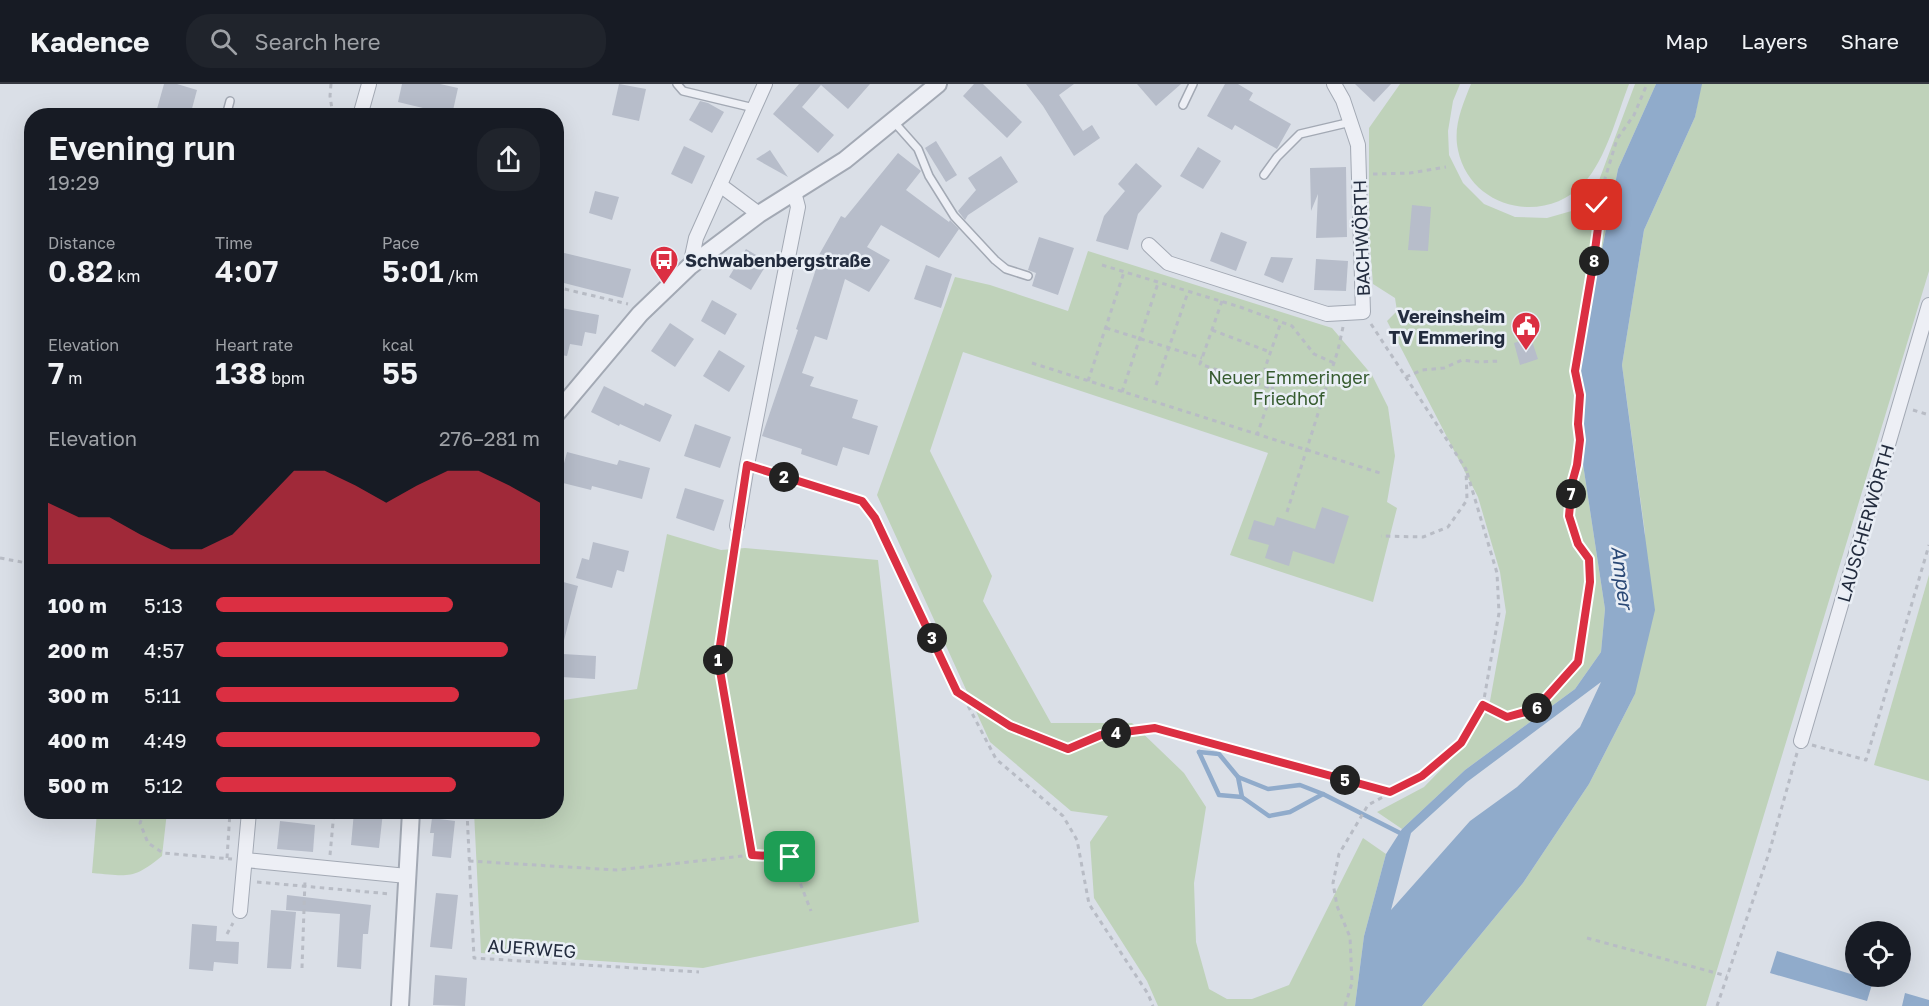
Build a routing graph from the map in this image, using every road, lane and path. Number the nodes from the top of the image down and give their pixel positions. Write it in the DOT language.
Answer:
graph roads {
  1 [pos="331,84"];
  2 [pos="369,84"];
  3 [pos="677,84"];
  4 [pos="765,84"];
  5 [pos="938,84"];
  6 [pos="1193,84"];
  7 [pos="1334,84"];
  8 [pos="1647,84"];
  9 [pos="231,101"];
  10 [pos="1183,105"];
  11 [pos="229,108"];
  12 [pos="332,108"];
  13 [pos="362,108"];
  14 [pos="754,108"];
  15 [pos="892,120"];
  16 [pos="1351,122"];
  17 [pos="1446,167"];
  18 [pos="1359,174"];
  19 [pos="1264,175"];
  20 [pos="720,185"];
  21 [pos="794,192"];
  22 [pos="759,214"];
  23 [pos="1149,245"];
  24 [pos="1101,265"];
  25 [pos="690,266"];
  26 [pos="1124,272"];
  27 [pos="1028,276"];
  28 [pos="1158,283"];
  29 [pos="564,289"];
  30 [pos="1188,292"];
  31 [pos="1222,301"];
  32 [pos="1929,305"];
  33 [pos="1363,312"];
  34 [pos="1346,313"];
  35 [pos="640,314"];
  36 [pos="1281,322"];
  37 [pos="1106,328"];
  38 [pos="1212,330"];
  39 [pos="1140,338"];
  40 [pos="1169,348"];
  41 [pos="1270,352"];
  42 [pos="1202,358"];
  43 [pos="1500,361"];
  44 [pos="1032,363"];
  45 [pos="1334,363"];
  46 [pos="1406,377"];
  47 [pos="1088,381"];
  48 [pos="1156,385"];
  49 [pos="1273,389"];
  50 [pos="1122,392"];
  51 [pos="564,404"];
  52 [pos="1257,435"];
  53 [pos="1306,450"];
  54 [pos="747,465"];
  55 [pos="1467,469"];
  56 [pos="1380,473"];
  57 [pos="1287,512"];
  58 [pos="737,526"];
  59 [pos="1381,536"];
  60 [pos="1929,545"];
  61 [pos="0,558"];
  62 [pos="24,562"];
  63 [pos="963,696"];
  64 [pos="1483,705"];
  65 [pos="1801,741"];
  66 [pos="1390,792"];
  67 [pos="142,819"];
  68 [pos="230,819"];
  69 [pos="248,819"];
  70 [pos="333,819"];
  71 [pos="411,819"];
  72 [pos="467,819"];
  73 [pos="752,855"];
  74 [pos="227,858"];
  75 [pos="245,860"];
  76 [pos="469,861"];
  77 [pos="306,866"];
  78 [pos="329,869"];
  79 [pos="407,876"];
  80 [pos="243,881"];
  81 [pos="304,887"];
  82 [pos="392,894"];
  83 [pos="240,911"];
  84 [pos="811,911"];
  85 [pos="1587,938"];
  86 [pos="302,968"];
  87 [pos="699,972"];
  88 [pos="1727,976"];
  89 [pos="400,1006"];
  90 [pos="1153,1006"];
  91 [pos="1345,1006"];
  92 [pos="1717,1006"];
  1 -- 12 [label="path"];
  2 -- 13 [label="street"];
  3 -- 14 [label="lane"];
  4 -- 14 [label="street"];
  5 -- 15 [label="street"];
  6 -- 10 [label="lane"];
  7 -- 16 [label="street, BACHWÖRTH"];
  8 -- 64 [label="path"];
  9 -- 11 [label="lane"];
  14 -- 20 [label="street"];
  15 -- 21 [label="street"];
  15 -- 27 [label="lane"];
  16 -- 18 [label="street, BACHWÖRTH"];
  16 -- 19 [label="lane"];
  17 -- 18 [label="path"];
  18 -- 33 [label="street, BACHWÖRTH"];
  20 -- 22 [label="street"];
  20 -- 25 [label="street"];
  21 -- 22 [label="street"];
  21 -- 54 [label="street"];
  22 -- 25 [label="street"];
  23 -- 34 [label="street, BACHWÖRTH"];
  24 -- 26 [label="path"];
  25 -- 35 [label="street"];
  26 -- 28 [label="path"];
  26 -- 37 [label="path"];
  28 -- 30 [label="path"];
  28 -- 39 [label="path"];
  29 -- 35 [label="path"];
  30 -- 31 [label="path"];
  30 -- 40 [label="path"];
  31 -- 36 [label="path"];
  31 -- 38 [label="path"];
  32 -- 65 [label="street, LAUSCHERWÖRTH"];
  33 -- 34 [label="street, BACHWÖRTH"];
  33 -- 46 [label="path"];
  34 -- 45 [label="path"];
  35 -- 51 [label="street"];
  36 -- 41 [label="path"];
  36 -- 45 [label="path"];
  37 -- 39 [label="path"];
  37 -- 47 [label="path"];
  38 -- 41 [label="path"];
  38 -- 42 [label="path"];
  39 -- 40 [label="path"];
  39 -- 50 [label="path"];
  40 -- 42 [label="path"];
  40 -- 48 [label="path"];
  41 -- 49 [label="path"];
  42 -- 49 [label="path"];
  43 -- 46 [label="path"];
  44 -- 47 [label="path"];
  45 -- 53 [label="path"];
  46 -- 55 [label="path"];
  47 -- 50 [label="path"];
  49 -- 52 [label="path"];
  50 -- 52 [label="path"];
  52 -- 53 [label="path"];
  53 -- 56 [label="path"];
  53 -- 57 [label="path"];
  54 -- 58 [label="street"];
  54 -- 63 [label="path"];
  55 -- 59 [label="path"];
  55 -- 64 [label="path"];
  58 -- 73 [label="path"];
  60 -- 65 [label="path"];
  61 -- 62 [label="path"];
  63 -- 66 [label="path"];
  63 -- 90 [label="path"];
  64 -- 66 [label="path"];
  65 -- 88 [label="path"];
  66 -- 91 [label="path"];
  67 -- 74 [label="path"];
  68 -- 74 [label="path"];
  69 -- 75 [label="street"];
  70 -- 78 [label="path"];
  71 -- 79 [label="street"];
  72 -- 76 [label="path, AUERWEG"];
  73 -- 76 [label="path"];
  73 -- 84 [label="path"];
  74 -- 75 [label="path"];
  75 -- 77 [label="street"];
  75 -- 80 [label="street"];
  76 -- 87 [label="path, AUERWEG"];
  77 -- 78 [label="street"];
  77 -- 81 [label="path"];
  78 -- 79 [label="street"];
  79 -- 89 [label="street"];
  80 -- 81 [label="path"];
  80 -- 83 [label="street"];
  81 -- 82 [label="path"];
  81 -- 86 [label="path"];
  85 -- 88 [label="path"];
  88 -- 92 [label="path"];
}
